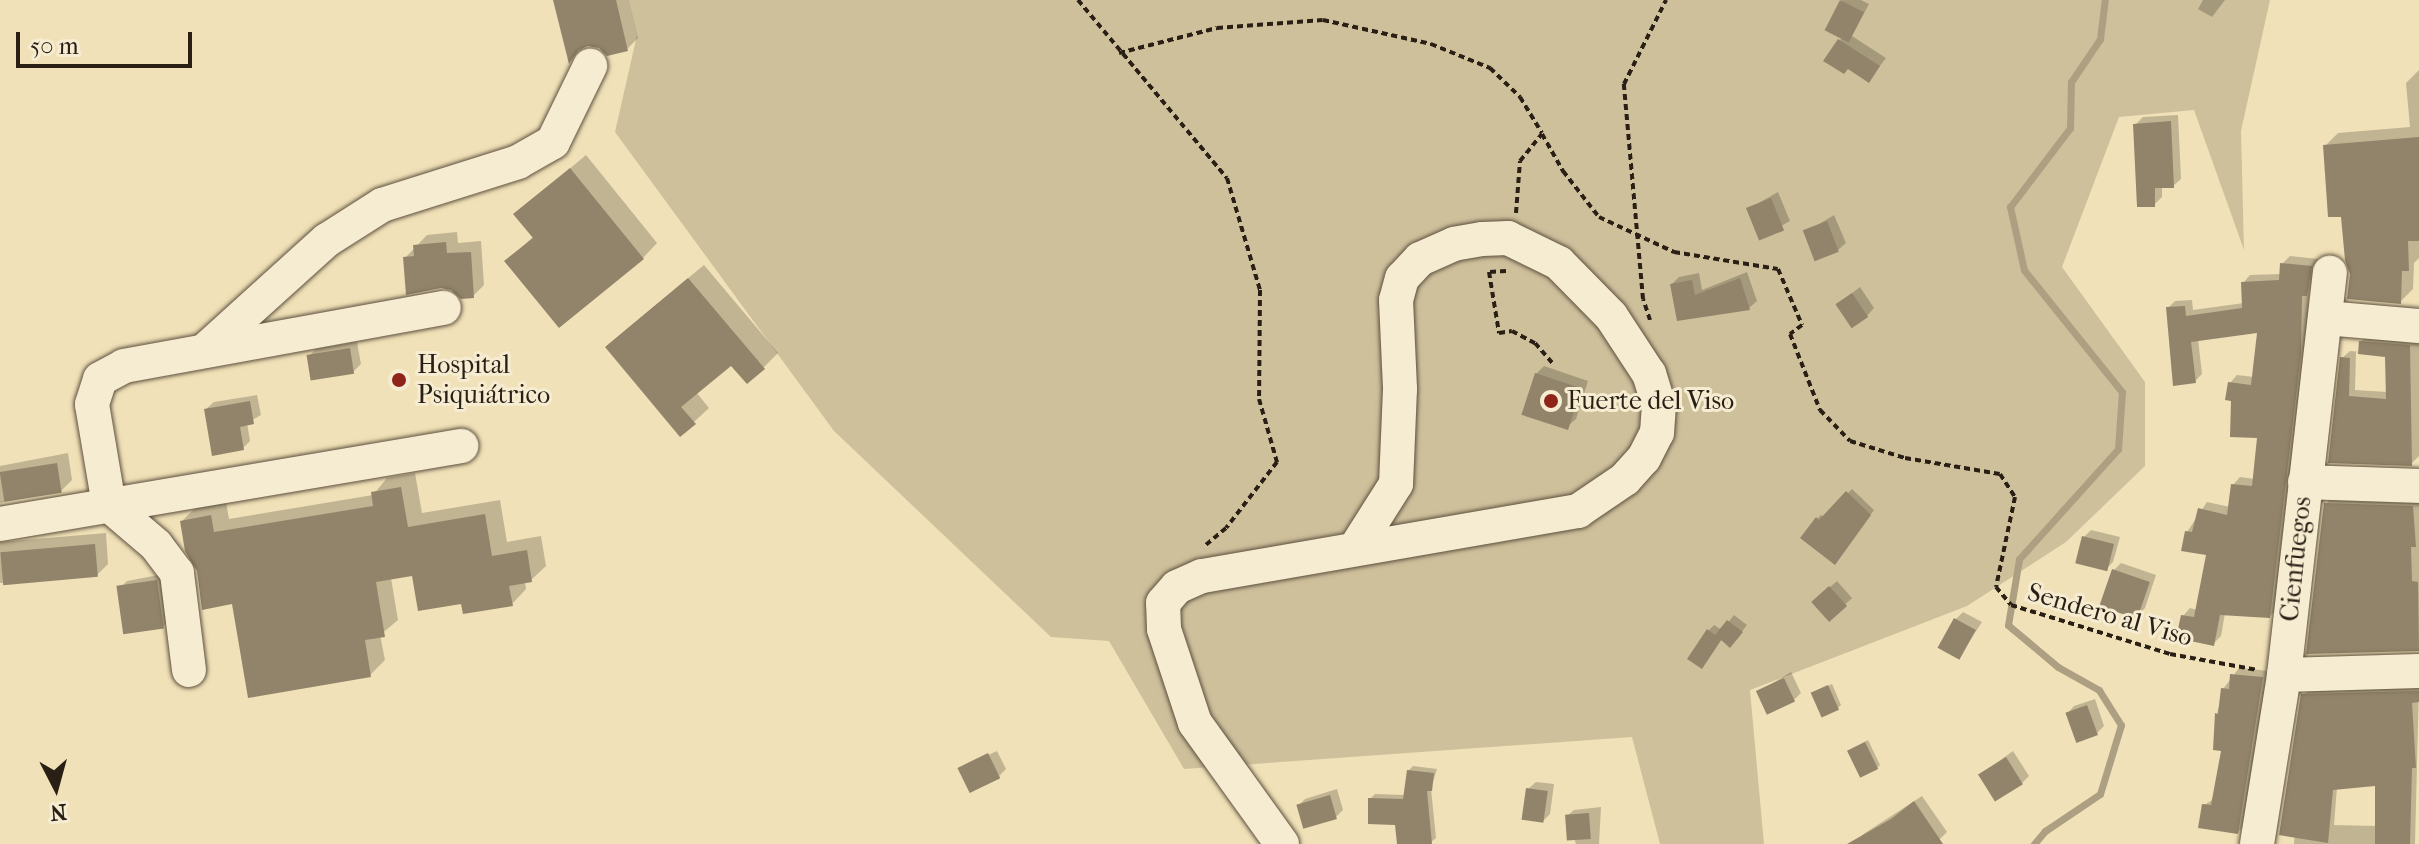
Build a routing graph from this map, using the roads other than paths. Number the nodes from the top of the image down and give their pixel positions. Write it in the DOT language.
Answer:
graph roads {
  1 [pos="590,66"];
  2 [pos="2330,273"];
  3 [pos="444,308"];
  4 [pos="2325,318"];
  5 [pos="2419,326"];
  6 [pos="204,352"];
  7 [pos="461,446"];
  8 [pos="2305,482"];
  9 [pos="2419,486"];
  10 [pos="109,505"];
  11 [pos="0,524"];
  12 [pos="1356,547"];
  13 [pos="189,670"];
  14 [pos="2419,671"];
  15 [pos="2284,675"];
  16 [pos="1282,844"];
  17 [pos="2257,844"];
  1 -- 6 [label="street"];
  2 -- 4 [label="street, Cienfuegos"];
  3 -- 6 [label="street"];
  4 -- 5 [label="street"];
  4 -- 8 [label="street, Cienfuegos"];
  6 -- 10 [label="street"];
  7 -- 10 [label="street"];
  8 -- 9 [label="street"];
  8 -- 15 [label="street, Cienfuegos"];
  10 -- 11 [label="street"];
  10 -- 13 [label="street"];
  12 -- 12 [label="street"];
  12 -- 16 [label="street"];
  14 -- 15 [label="street"];
  15 -- 17 [label="street, Cienfuegos"];
}
